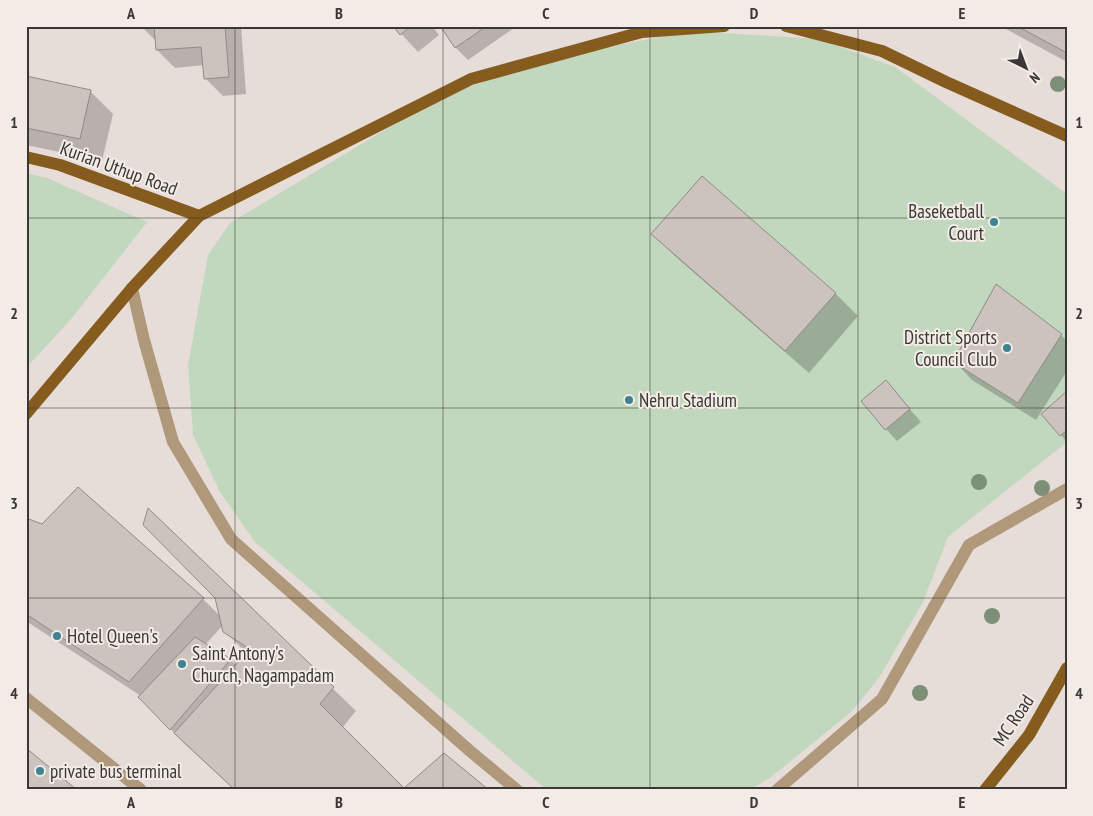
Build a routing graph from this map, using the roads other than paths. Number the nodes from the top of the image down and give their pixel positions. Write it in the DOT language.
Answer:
graph roads {
  1 [pos="724,26"];
  2 [pos="786,26"];
  3 [pos="1067,136"];
  4 [pos="26,157"];
  5 [pos="199,216"];
  6 [pos="132,288"];
  7 [pos="26,414"];
  8 [pos="1067,489"];
  9 [pos="1067,668"];
  10 [pos="26,698"];
  11 [pos="140,790"];
  12 [pos="517,790"];
  13 [pos="777,790"];
  14 [pos="985,790"];
  1 -- 5 [label="main road"];
  2 -- 3 [label="main road"];
  4 -- 5 [label="main road, Kurian Uthup Road"];
  5 -- 6 [label="main road"];
  6 -- 7 [label="main road"];
  6 -- 12 [label="lane"];
  8 -- 13 [label="lane"];
  9 -- 14 [label="main road, MC Road"];
  10 -- 11 [label="lane"];
}
